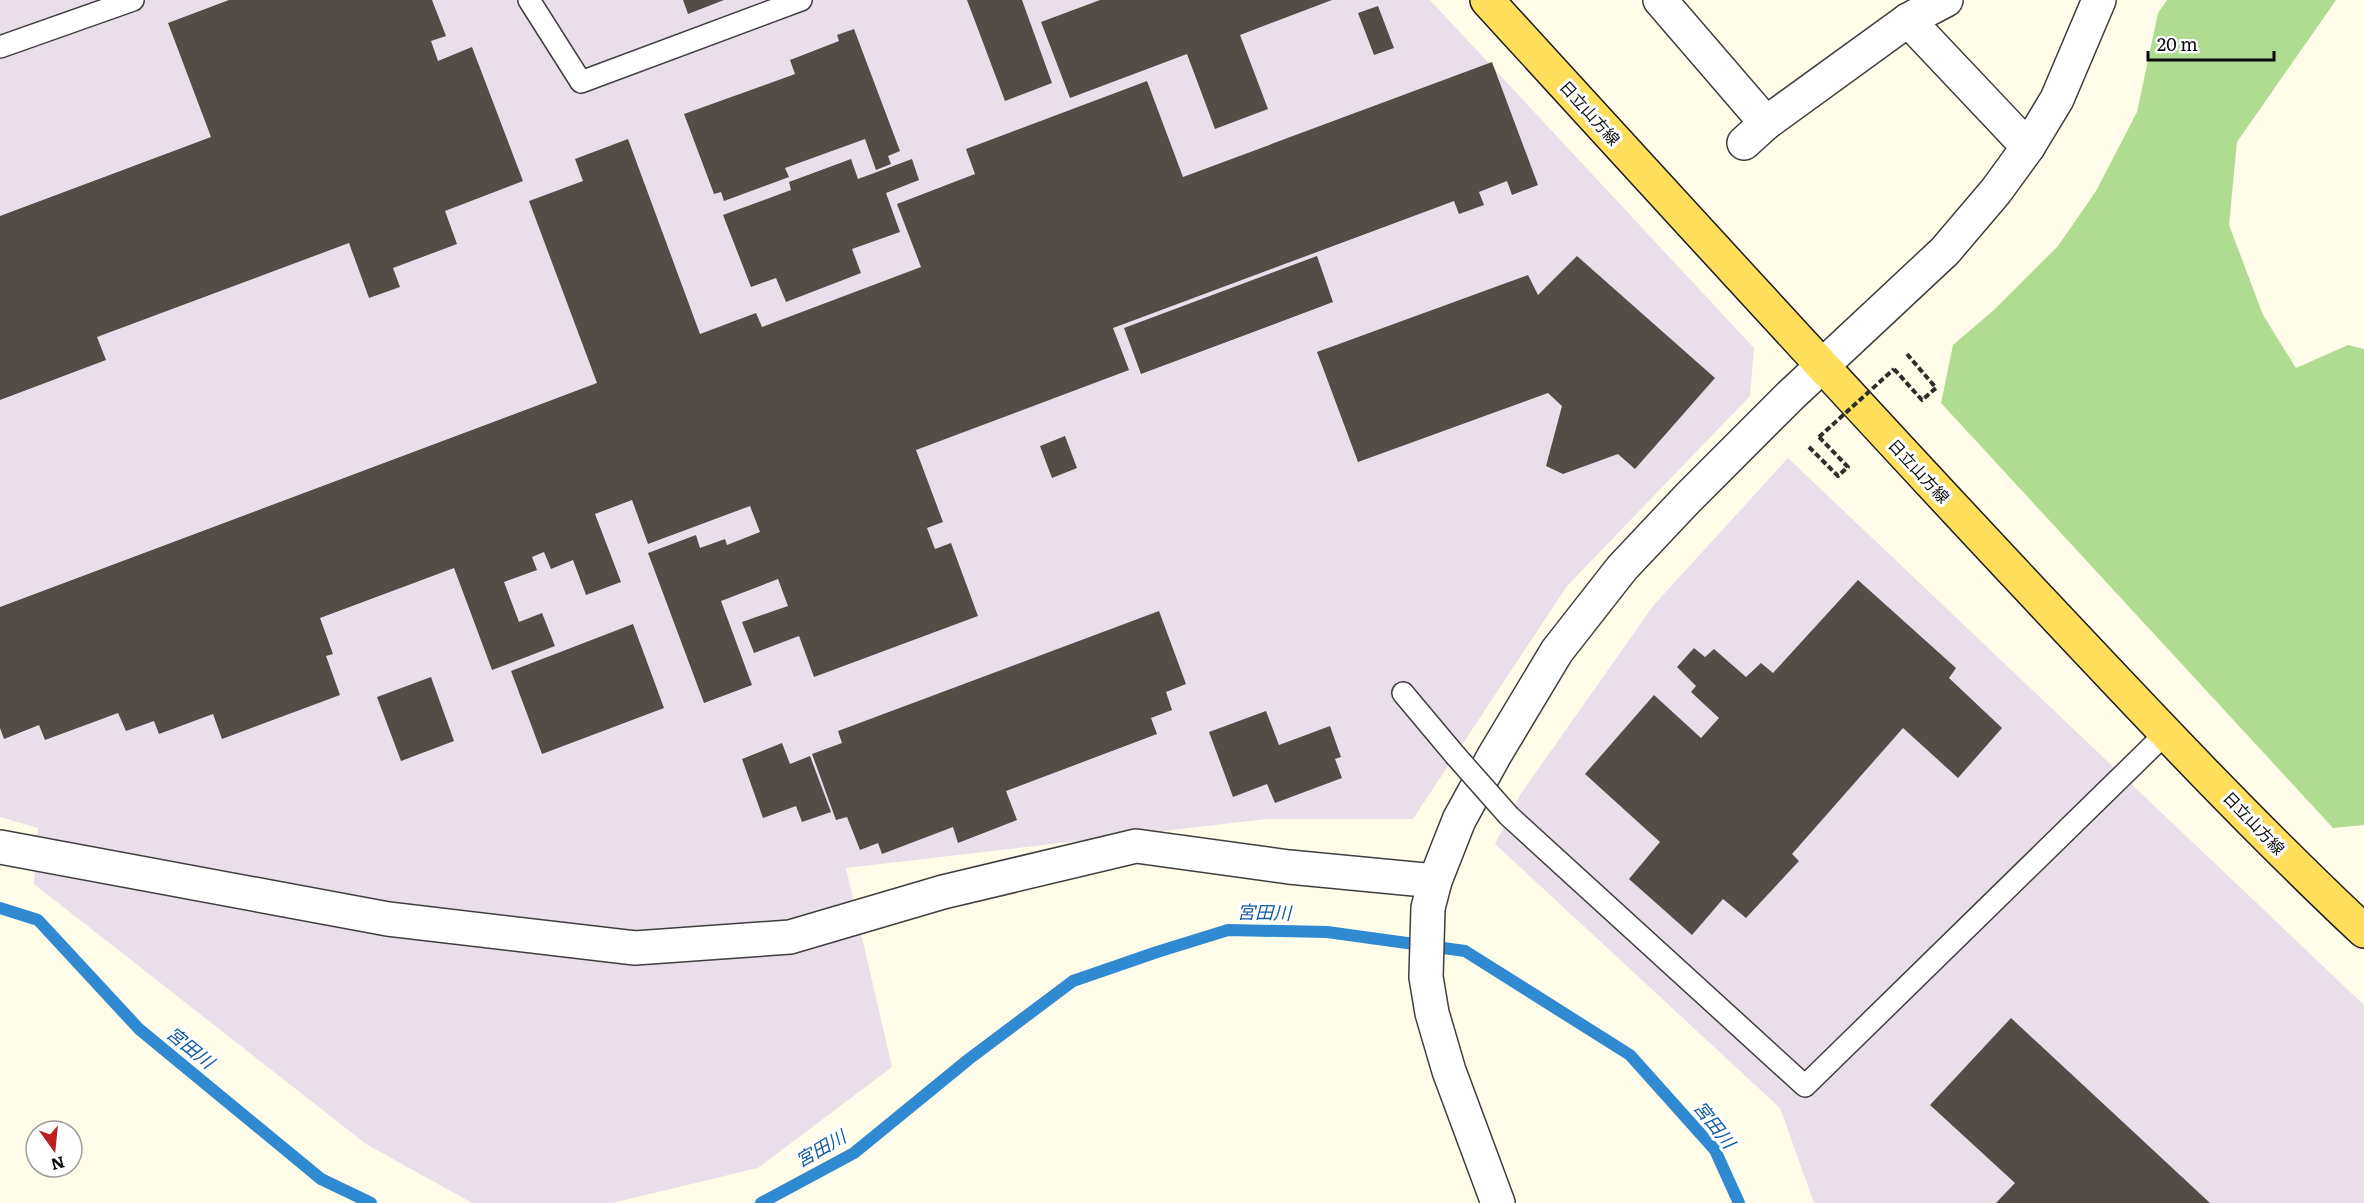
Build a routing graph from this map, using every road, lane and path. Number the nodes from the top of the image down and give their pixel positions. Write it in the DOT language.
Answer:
graph roads {
  1 [pos="133,0"];
  2 [pos="529,0"];
  3 [pos="801,0"];
  4 [pos="1486,0"];
  5 [pos="1660,0"];
  6 [pos="1946,0"];
  7 [pos="2099,0"];
  8 [pos="1908,20"];
  9 [pos="0,47"];
  10 [pos="2028,147"];
  11 [pos="1907,354"];
  12 [pos="1821,367"];
  13 [pos="1809,447"];
  14 [pos="1403,693"];
  15 [pos="2166,733"];
  16 [pos="0,847"];
  17 [pos="1431,895"];
  18 [pos="2364,930"];
  19 [pos="1498,1203"];
  1 -- 9 [label="lane"];
  2 -- 3 [label="lane"];
  4 -- 12 [label="main road, 日立山方線"];
  5 -- 8 [label="street"];
  6 -- 8 [label="street"];
  7 -- 10 [label="street"];
  8 -- 10 [label="street"];
  10 -- 12 [label="street"];
  11 -- 13 [label="path, bridge"];
  12 -- 15 [label="main road, 日立山方線"];
  12 -- 17 [label="street"];
  14 -- 15 [label="lane, bridge"];
  15 -- 18 [label="main road, 日立山方線"];
  16 -- 17 [label="street"];
  17 -- 19 [label="street"];
}
